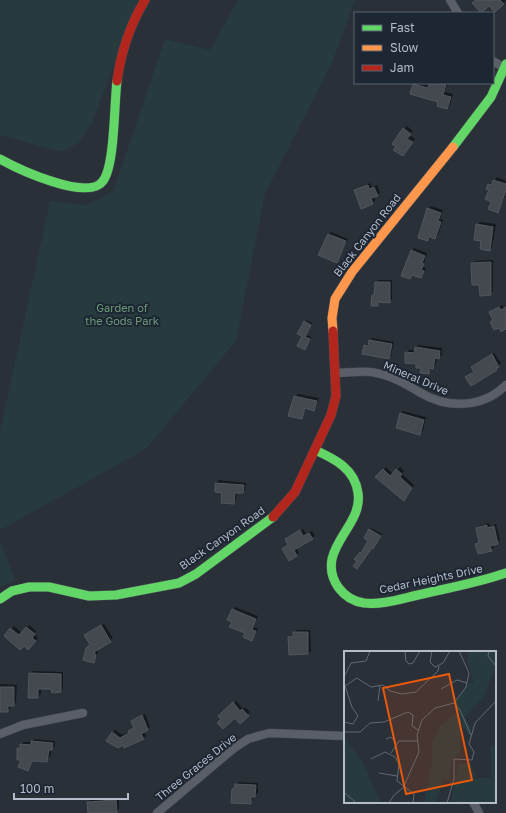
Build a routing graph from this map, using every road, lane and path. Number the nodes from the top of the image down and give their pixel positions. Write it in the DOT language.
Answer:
graph roads {
  1 [pos="145,0"];
  2 [pos="450,0"];
  3 [pos="457,12"];
  4 [pos="494,62"];
  5 [pos="505,67"];
  6 [pos="0,159"];
  7 [pos="336,373"];
  8 [pos="506,385"];
  9 [pos="315,450"];
  10 [pos="506,573"];
  11 [pos="0,598"];
  12 [pos="83,713"];
  13 [pos="0,734"];
  14 [pos="344,736"];
  15 [pos="474,803"];
  16 [pos="157,813"];
  17 [pos="479,813"];
  1 -- 6 [label="street"];
  2 -- 3 [label="street"];
  4 -- 5 [label="street"];
  5 -- 7 [label="street, Black Canyon Road"];
  7 -- 8 [label="street, Mineral Drive"];
  7 -- 9 [label="street, Black Canyon Road"];
  9 -- 10 [label="street, Cedar Heights Drive"];
  9 -- 11 [label="street, Black Canyon Road"];
  12 -- 13 [label="street"];
  14 -- 16 [label="street, Three Graces Drive"];
  15 -- 17 [label="street"];
}
